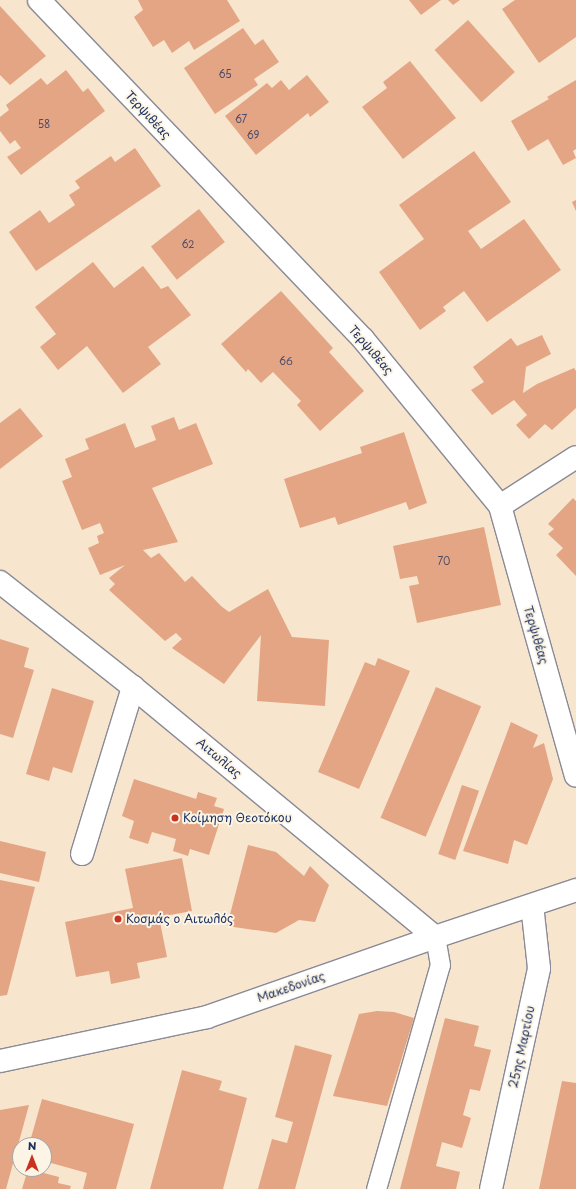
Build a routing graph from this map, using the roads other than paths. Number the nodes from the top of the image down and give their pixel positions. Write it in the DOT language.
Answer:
graph roads {
  1 [pos="39,0"];
  2 [pos="576,456"];
  3 [pos="500,506"];
  4 [pos="0,582"];
  5 [pos="133,687"];
  6 [pos="576,776"];
  7 [pos="82,854"];
  8 [pos="576,890"];
  9 [pos="532,905"];
  10 [pos="435,937"];
  11 [pos="0,1061"];
  12 [pos="376,1189"];
  13 [pos="491,1189"];
  1 -- 3 [label="street, Τερψιθέας"];
  2 -- 3 [label="street"];
  3 -- 6 [label="street, Τερψιθέας"];
  4 -- 5 [label="street, Αιτωλίας"];
  5 -- 7 [label="street"];
  5 -- 10 [label="street, Αιτωλίας"];
  8 -- 9 [label="street, Μακεδονίας"];
  9 -- 10 [label="street, Μακεδονίας"];
  9 -- 13 [label="street, 25ης Μαρτίου"];
  10 -- 11 [label="street, Μακεδονίας"];
  10 -- 12 [label="lane"];
}
